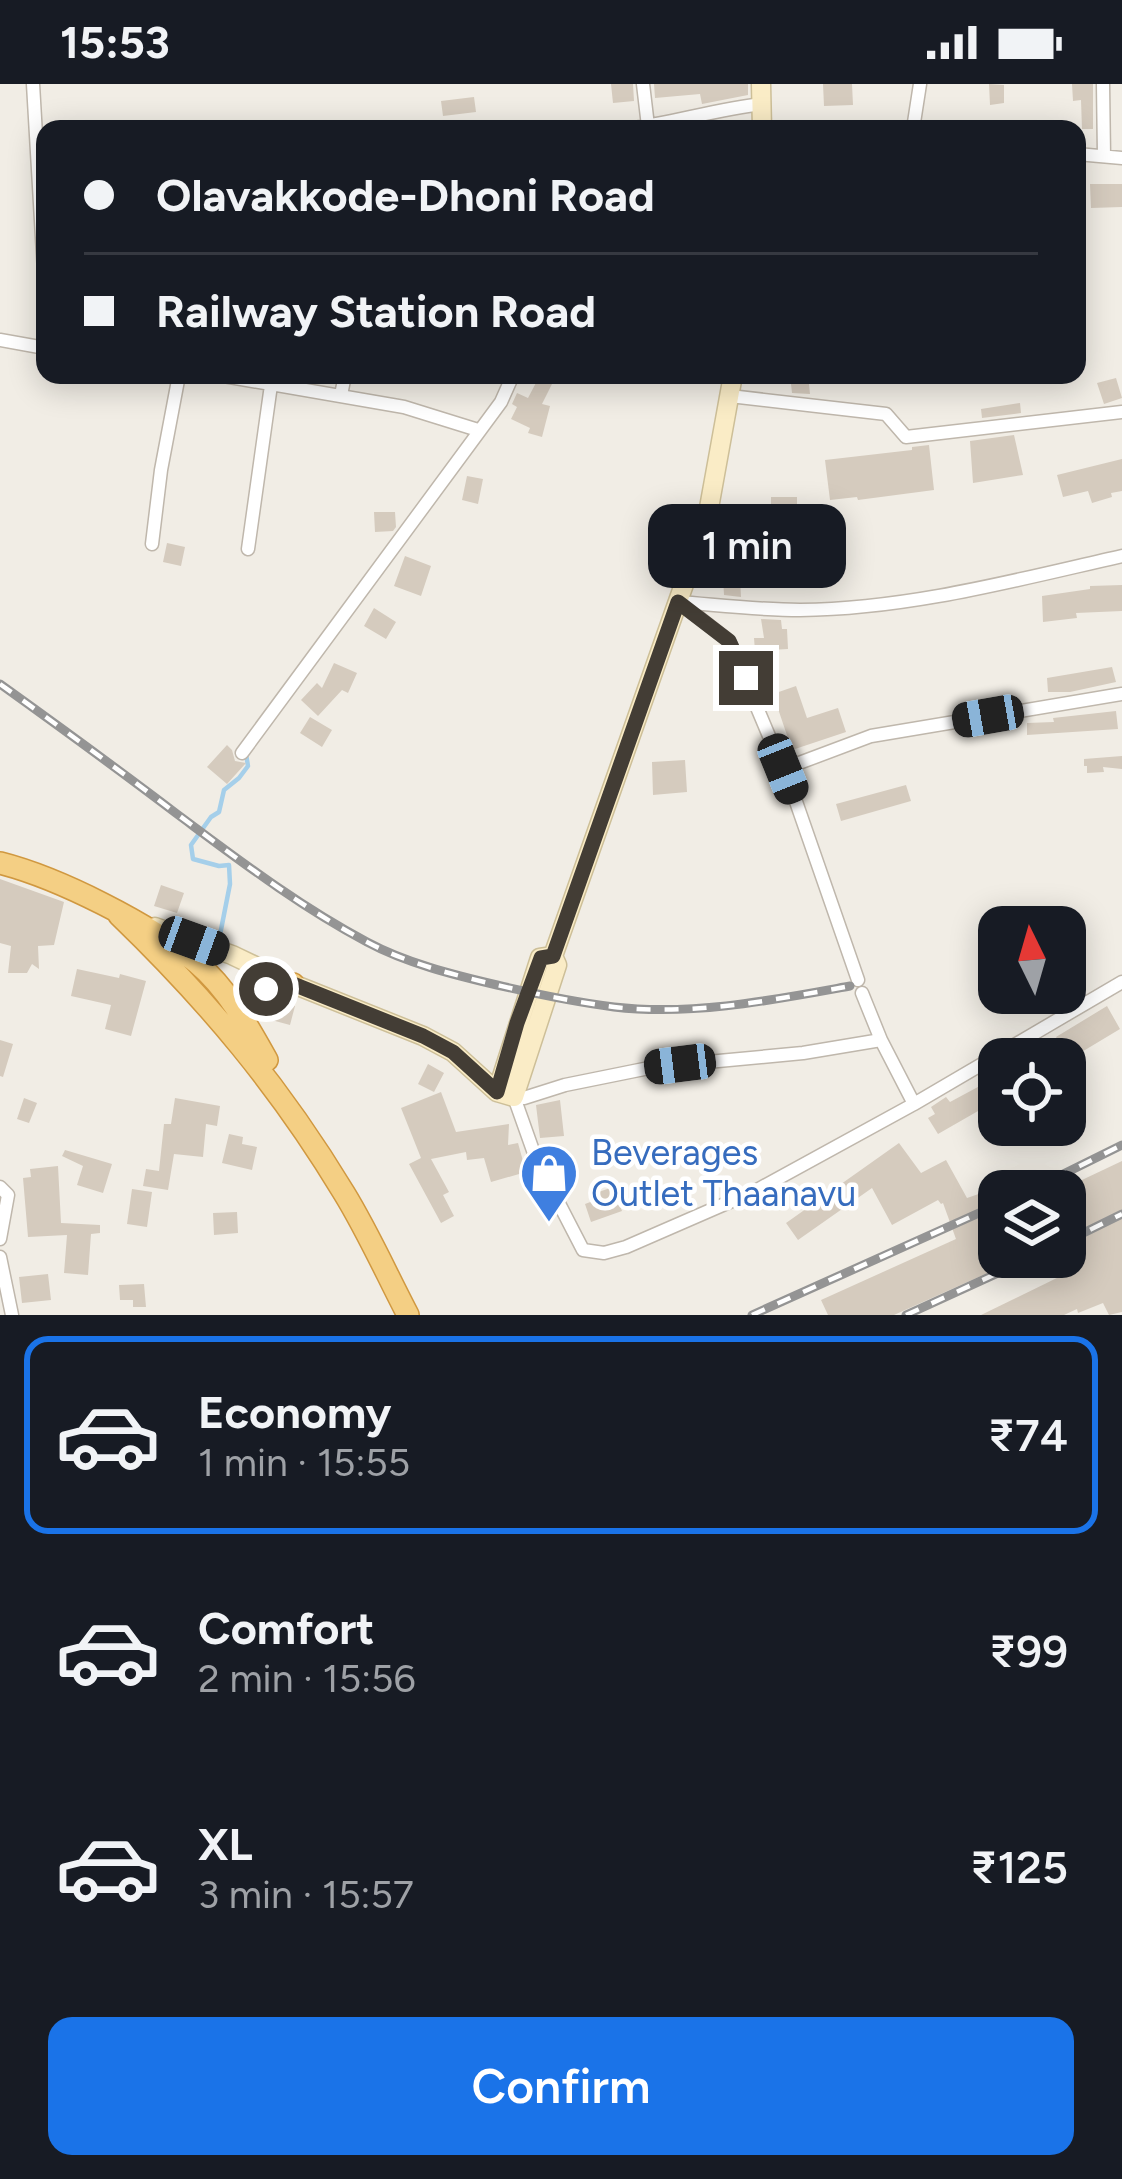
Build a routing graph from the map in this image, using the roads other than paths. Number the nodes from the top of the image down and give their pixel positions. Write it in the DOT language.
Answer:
graph roads {
  1 [pos="33,84"];
  2 [pos="643,84"];
  3 [pos="920,84"];
  4 [pos="1103,84"];
  5 [pos="762,94"];
  6 [pos="647,120"];
  7 [pos="673,120"];
  8 [pos="914,120"];
  9 [pos="36,135"];
  10 [pos="1086,155"];
  11 [pos="1104,156"];
  12 [pos="1122,158"];
  13 [pos="0,340"];
  14 [pos="36,346"];
  15 [pos="177,384"];
  16 [pos="267,384"];
  17 [pos="343,384"];
  18 [pos="509,384"];
  19 [pos="732,384"];
  20 [pos="272,385"];
  21 [pos="341,395"];
  22 [pos="730,396"];
  23 [pos="1122,412"];
  24 [pos="478,430"];
  25 [pos="152,544"];
  26 [pos="248,550"];
  27 [pos="1122,556"];
  28 [pos="678,602"];
  29 [pos="1122,694"];
  30 [pos="242,753"];
  31 [pos="783,769"];
  32 [pos="0,863"];
  33 [pos="119,915"];
  34 [pos="1122,982"];
  35 [pos="293,984"];
  36 [pos="245,1024"];
  37 [pos="881,1040"];
  38 [pos="506,1095"];
  39 [pos="914,1104"];
  40 [pos="298,1119"];
  41 [pos="0,1187"];
  42 [pos="0,1239"];
  43 [pos="0,1257"];
  44 [pos="403,1305"];
  45 [pos="12,1315"];
  1 -- 9 [label="street"];
  2 -- 6 [label="street"];
  3 -- 8 [label="street"];
  4 -- 11 [label="street"];
  5 -- 7 [label="street"];
  10 -- 11 [label="street"];
  11 -- 12 [label="street"];
  13 -- 14 [label="street"];
  15 -- 25 [label="street"];
  16 -- 20 [label="street"];
  17 -- 21 [label="street"];
  18 -- 24 [label="street"];
  19 -- 22 [label="main road"];
  20 -- 21 [label="street"];
  20 -- 26 [label="street"];
  21 -- 24 [label="street"];
  22 -- 23 [label="street"];
  22 -- 28 [label="main road"];
  24 -- 30 [label="street"];
  27 -- 28 [label="street"];
  28 -- 31 [label="street"];
  28 -- 38 [label="main road"];
  29 -- 31 [label="street"];
  31 -- 37 [label="street"];
  32 -- 33 [label="highway"];
  33 -- 35 [label="main road"];
  33 -- 36 [label="highway"];
  33 -- 40 [label="highway"];
  34 -- 39 [label="street"];
  35 -- 36 [label="highway"];
  35 -- 38 [label="main road"];
  36 -- 40 [label="highway"];
  37 -- 38 [label="street"];
  37 -- 39 [label="street"];
  38 -- 39 [label="street"];
  40 -- 44 [label="highway"];
  41 -- 42 [label="street"];
  43 -- 45 [label="street"];
}
